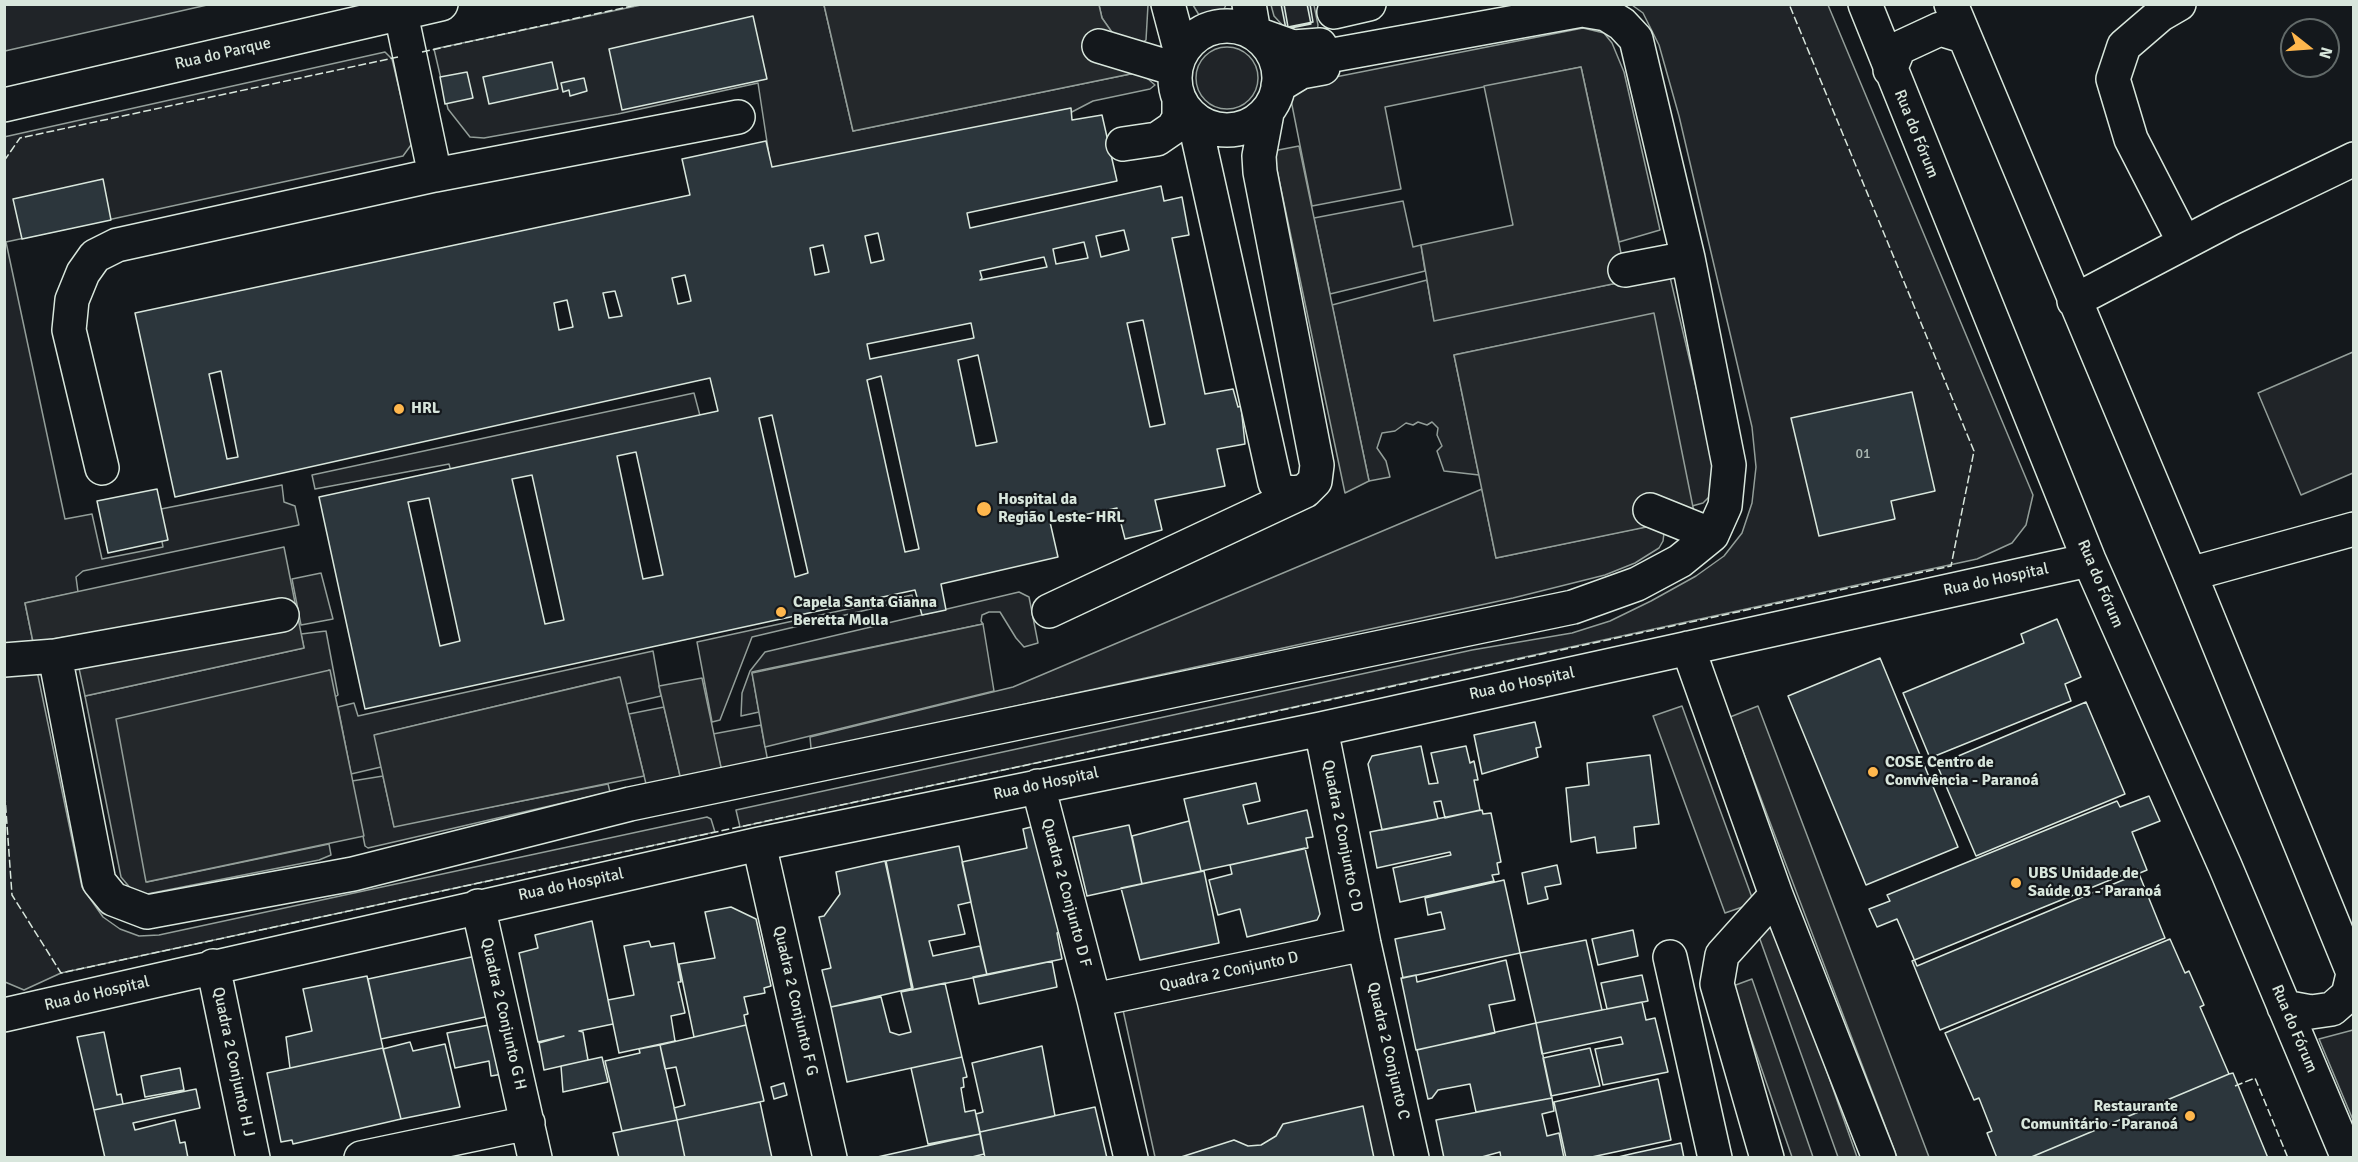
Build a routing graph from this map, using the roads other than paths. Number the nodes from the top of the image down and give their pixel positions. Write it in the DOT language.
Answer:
graph roads {
  1 [pos="441,4"];
  2 [pos="1168,4"];
  3 [pos="1369,4"];
  4 [pos="1865,4"];
  5 [pos="1951,4"];
  6 [pos="2179,4"];
  7 [pos="1551,10"];
  8 [pos="1334,12"];
  9 [pos="401,14"];
  10 [pos="1252,19"];
  11 [pos="1963,36"];
  12 [pos="1099,46"];
  13 [pos="1322,57"];
  14 [pos="1178,61"];
  15 [pos="1890,70"];
  16 [pos="1273,100"];
  17 [pos="4,105"];
  18 [pos="1187,110"];
  19 [pos="738,117"];
  20 [pos="1123,144"];
  21 [pos="2354,159"];
  22 [pos="435,176"];
  23 [pos="2184,242"];
  24 [pos="1688,258"];
  25 [pos="1625,270"];
  26 [pos="2074,301"];
  27 [pos="102,468"];
  28 [pos="1305,491"];
  29 [pos="1650,510"];
  30 [pos="2354,529"];
  31 [pos="1712,535"];
  32 [pos="2089,560"];
  33 [pos="2190,574"];
  34 [pos="1048,611"];
  35 [pos="282,615"];
  36 [pos="1688,648"];
  37 [pos="55,656"];
  38 [pos="4,660"];
  39 [pos="1321,729"];
  40 [pos="1038,786"];
  41 [pos="759,844"];
  42 [pos="1776,895"];
  43 [pos="478,906"];
  44 [pos="1364,944"];
  45 [pos="1670,957"];
  46 [pos="213,966"];
  47 [pos="2353,974"];
  48 [pos="1094,1000"];
  49 [pos="2284,1007"];
  50 [pos="4,1015"];
  51 [pos="528,1123"];
  52 [pos="253,1158"];
  53 [pos="361,1158"];
  54 [pos="535,1158"];
  55 [pos="830,1158"];
  56 [pos="1131,1158"];
  57 [pos="1412,1158"];
  58 [pos="1715,1158"];
  59 [pos="1767,1158"];
  60 [pos="1879,1158"];
  61 [pos="2348,1158"];
  1 -- 9 [label="street, Rua do Parque"];
  2 -- 14 [label="street"];
  3 -- 8 [label="street"];
  4 -- 15 [label="street, Rua do Fórum"];
  5 -- 11 [label="street"];
  6 -- 23 [label="street"];
  7 -- 13 [label="street"];
  7 -- 24 [label="street"];
  9 -- 17 [label="street, Rua do Parque"];
  9 -- 22 [label="street"];
  10 -- 13 [label="street"];
  10 -- 14 [label="street"];
  10 -- 16 [label="street"];
  11 -- 15 [label="street"];
  11 -- 26 [label="street"];
  12 -- 14 [label="street"];
  13 -- 16 [label="street"];
  14 -- 18 [label="street"];
  15 -- 32 [label="street, Rua do Fórum"];
  16 -- 18 [label="street"];
  16 -- 28 [label="street"];
  18 -- 20 [label="street"];
  18 -- 28 [label="street"];
  19 -- 22 [label="street"];
  21 -- 23 [label="street"];
  22 -- 27 [label="street"];
  23 -- 26 [label="street"];
  24 -- 25 [label="street"];
  24 -- 31 [label="street"];
  26 -- 33 [label="street"];
  28 -- 34 [label="street"];
  29 -- 31 [label="street"];
  30 -- 33 [label="street"];
  31 -- 37 [label="street"];
  32 -- 36 [label="street, Rua do Hospital"];
  32 -- 49 [label="street, Rua do Fórum"];
  33 -- 47 [label="street"];
  35 -- 37 [label="street"];
  36 -- 39 [label="street, Rua do Hospital"];
  36 -- 42 [label="street"];
  37 -- 38 [label="street"];
  39 -- 40 [label="street, Rua do Hospital"];
  39 -- 44 [label="street, Quadra 2 Conjunto C D"];
  40 -- 41 [label="street, Rua do Hospital"];
  40 -- 48 [label="street, Quadra 2 Conjunto D F"];
  41 -- 43 [label="street, Rua do Hospital"];
  41 -- 55 [label="street, Quadra 2 Conjunto F G"];
  42 -- 59 [label="street"];
  42 -- 60 [label="street"];
  43 -- 46 [label="street, Rua do Hospital"];
  43 -- 51 [label="street, Quadra 2 Conjunto G H"];
  44 -- 48 [label="street, Quadra 2 Conjunto D"];
  44 -- 57 [label="street, Quadra 2 Conjunto C"];
  45 -- 58 [label="street"];
  46 -- 50 [label="street, Rua do Hospital"];
  46 -- 52 [label="street, Quadra 2 Conjunto H J"];
  47 -- 49 [label="street"];
  48 -- 56 [label="street, Quadra 2 Conjunto D F"];
  49 -- 61 [label="street, Rua do Fórum"];
  51 -- 53 [label="street"];
  51 -- 54 [label="street, Quadra 2 Conjunto G H"];
}
